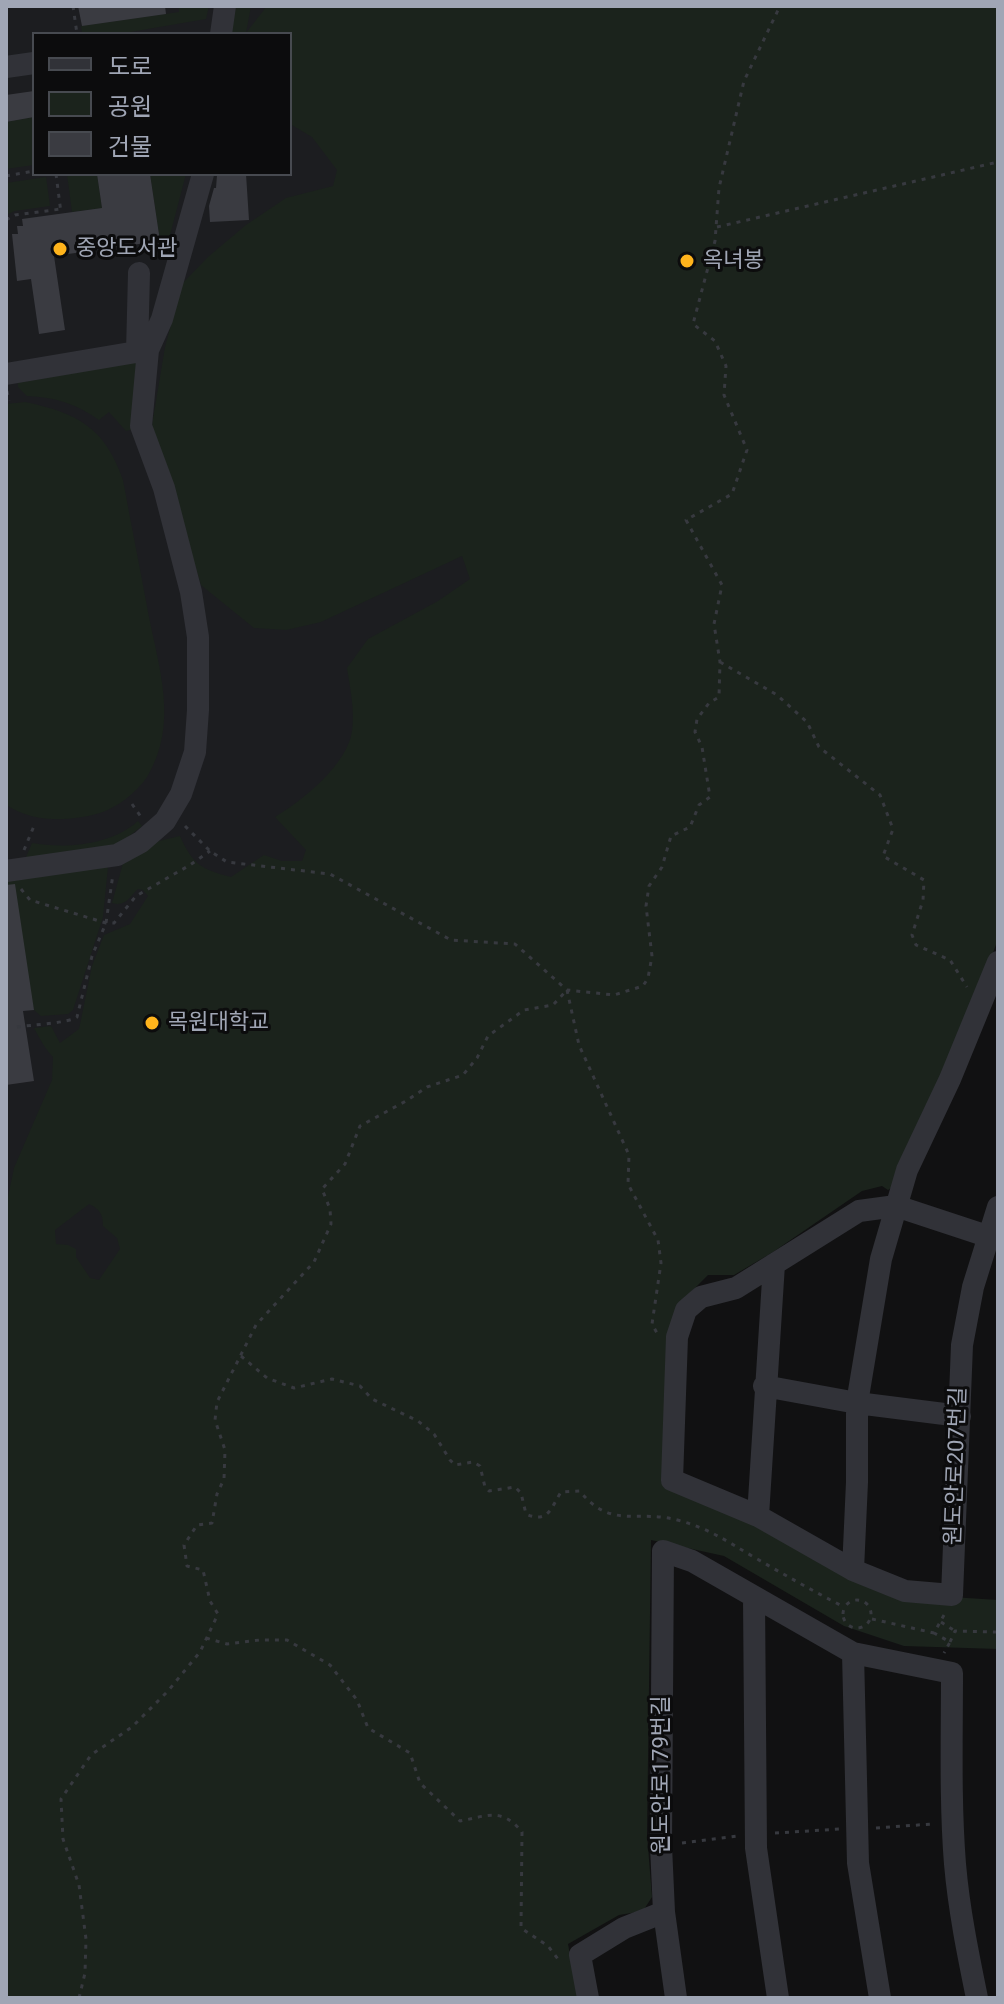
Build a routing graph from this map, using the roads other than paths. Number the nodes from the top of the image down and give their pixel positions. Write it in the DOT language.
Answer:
graph roads {
  1 [pos="225,6"];
  2 [pos="218,32"];
  3 [pos="32,63"];
  4 [pos="6,67"];
  5 [pos="202,176"];
  6 [pos="139,273"];
  7 [pos="142,351"];
  8 [pos="6,374"];
  9 [pos="12,877"];
  10 [pos="998,962"];
  11 [pos="896,1206"];
  12 [pos="998,1207"];
  13 [pos="993,1238"];
  14 [pos="774,1264"];
  15 [pos="764,1386"];
  16 [pos="857,1403"];
  17 [pos="960,1416"];
  18 [pos="758,1516"];
  19 [pos="853,1570"];
  20 [pos="754,1598"];
  21 [pos="853,1653"];
  22 [pos="664,1912"];
  23 [pos="588,1998"];
  24 [pos="676,1998"];
  25 [pos="778,1998"];
  26 [pos="880,1998"];
  27 [pos="977,1998"];
  1 -- 2 [label="street"];
  3 -- 4 [label="street"];
  5 -- 7 [label="street"];
  6 -- 7 [label="street"];
  7 -- 8 [label="street"];
  7 -- 9 [label="street"];
  10 -- 11 [label="street"];
  11 -- 13 [label="street, 원도안로207번길"];
  11 -- 14 [label="street, 원도안로207번길"];
  11 -- 16 [label="street"];
  12 -- 13 [label="street, 원도안로207번길"];
  13 -- 17 [label="street, 원도안로207번길"];
  14 -- 15 [label="street"];
  14 -- 18 [label="street, 원도안로207번길"];
  15 -- 16 [label="street"];
  15 -- 18 [label="street"];
  16 -- 17 [label="street"];
  16 -- 19 [label="street"];
  17 -- 19 [label="street, 원도안로207번길"];
  18 -- 19 [label="street, 원도안로207번길"];
  20 -- 21 [label="street"];
  20 -- 22 [label="street, 원도안로179번길"];
  20 -- 25 [label="street"];
  21 -- 26 [label="street"];
  21 -- 27 [label="street"];
  22 -- 23 [label="street"];
  22 -- 24 [label="street, 원도안로179번길"];
}
